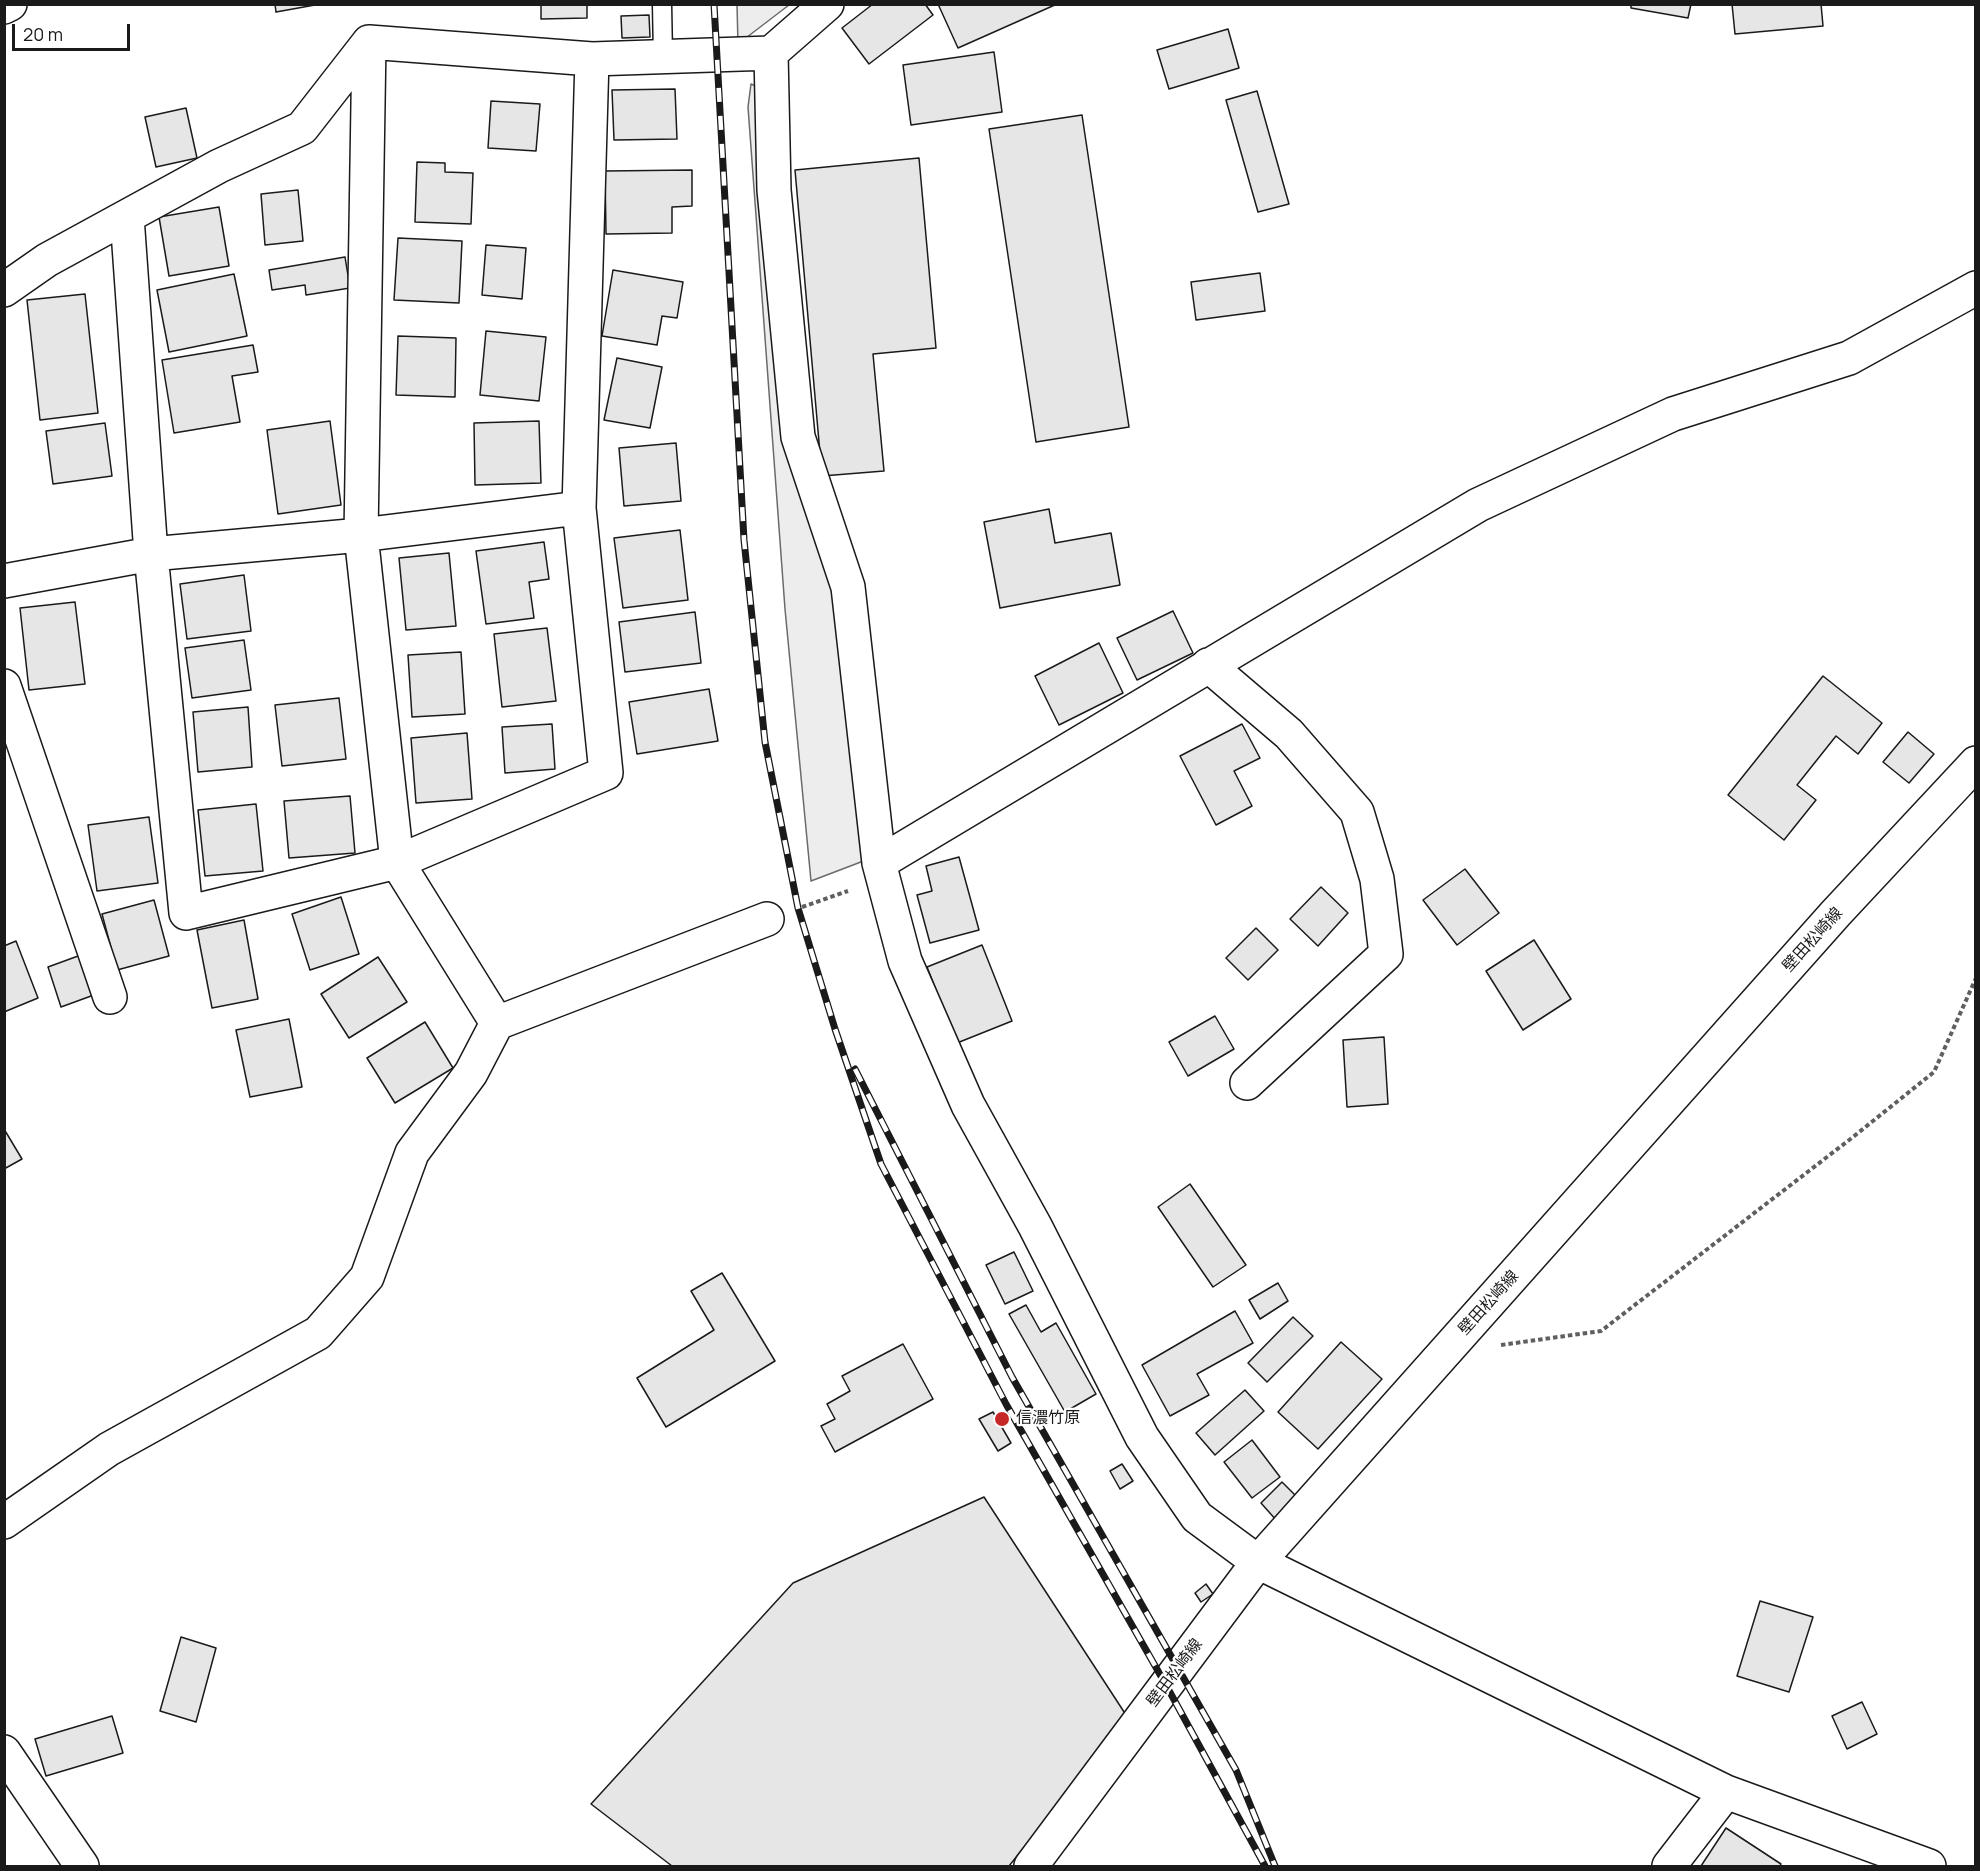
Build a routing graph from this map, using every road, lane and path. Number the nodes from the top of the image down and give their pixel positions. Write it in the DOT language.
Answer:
graph roads {
  1 [pos="10,4"];
  2 [pos="662,4"];
  3 [pos="827,4"];
  4 [pos="4,7"];
  5 [pos="369,42"];
  6 [pos="771,53"];
  7 [pos="663,57"];
  8 [pos="592,59"];
  9 [pos="127,217"];
  10 [pos="1976,288"];
  11 [pos="4,290"];
  12 [pos="579,508"];
  13 [pos="362,535"];
  14 [pos="152,554"];
  15 [pos="4,581"];
  16 [pos="1208,665"];
  17 [pos="4,686"];
  18 [pos="1976,763"];
  19 [pos="396,862"];
  20 [pos="881,871"];
  21 [pos="767,919"];
  22 [pos="1976,978"];
  23 [pos="110,997"];
  24 [pos="498,1023"];
  25 [pos="1247,1083"];
  26 [pos="1500,1345"];
  27 [pos="4,1522"];
  28 [pos="1258,1562"];
  29 [pos="4,1752"];
  30 [pos="1726,1792"];
  31 [pos="82,1866"];
  32 [pos="1031,1866"];
  33 [pos="1669,1866"];
  34 [pos="1929,1866"];
  1 -- 4 [label="street"];
  2 -- 7 [label="lane"];
  3 -- 6 [label="street"];
  5 -- 8 [label="street"];
  5 -- 9 [label="street"];
  5 -- 13 [label="street"];
  6 -- 7 [label="street"];
  6 -- 20 [label="street"];
  7 -- 8 [label="street"];
  8 -- 12 [label="street"];
  9 -- 11 [label="street"];
  9 -- 14 [label="street"];
  10 -- 16 [label="street"];
  12 -- 13 [label="street"];
  12 -- 19 [label="street"];
  13 -- 14 [label="street"];
  13 -- 19 [label="street"];
  14 -- 15 [label="street"];
  14 -- 19 [label="street"];
  16 -- 20 [label="street"];
  16 -- 25 [label="street"];
  17 -- 23 [label="street"];
  18 -- 28 [label="street, 壁田松崎線"];
  19 -- 24 [label="street"];
  20 -- 21 [label="path"];
  20 -- 28 [label="street"];
  21 -- 24 [label="street"];
  22 -- 26 [label="path"];
  24 -- 27 [label="street"];
  28 -- 30 [label="street"];
  28 -- 32 [label="street, 壁田松崎線"];
  29 -- 31 [label="street"];
  30 -- 33 [label="street"];
  30 -- 34 [label="street"];
}
